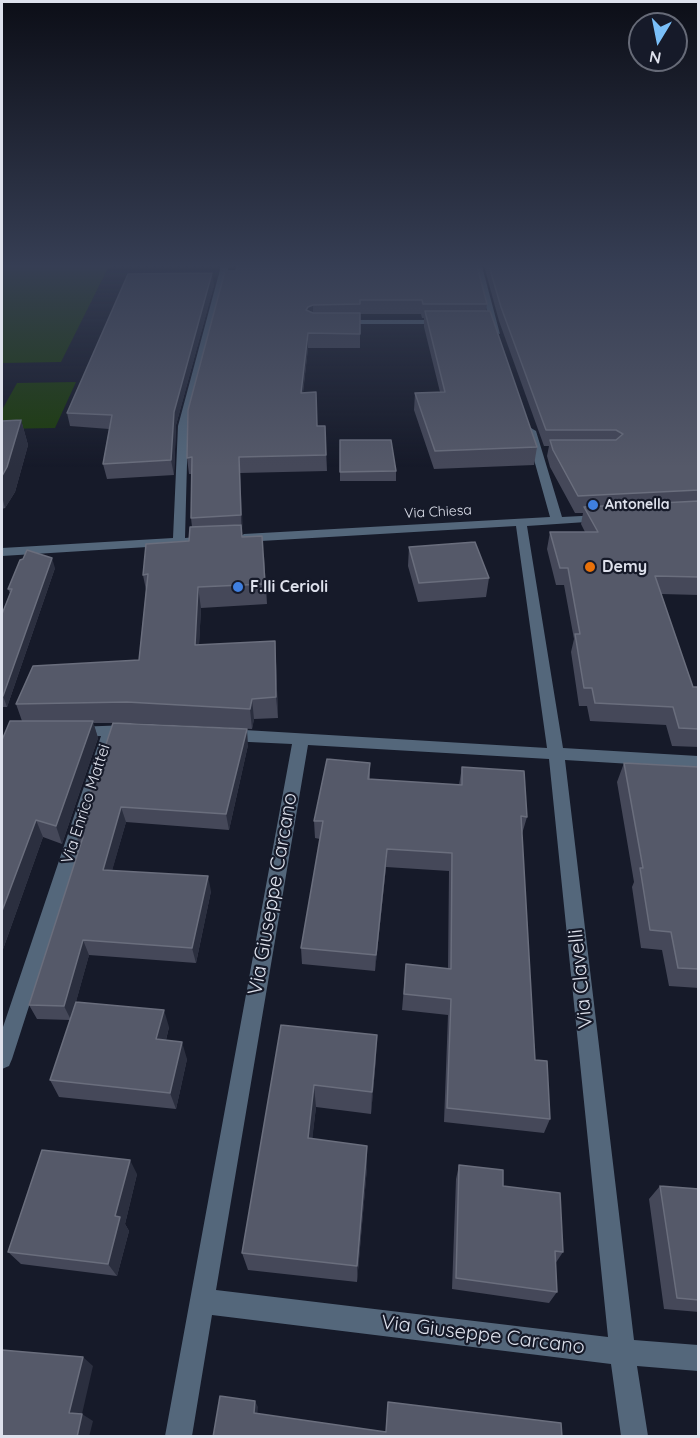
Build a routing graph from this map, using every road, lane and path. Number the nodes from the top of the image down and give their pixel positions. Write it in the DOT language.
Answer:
graph roads {
  1 [pos="207,333"];
  2 [pos="497,333"];
  3 [pos="501,344"];
  4 [pos="527,419"];
  5 [pos="616,517"];
  6 [pos="557,520"];
  7 [pos="521,522"];
  8 [pos="179,542"];
  9 [pos="2,552"];
  10 [pos="143,731"];
  11 [pos="56,732"];
  12 [pos="110,732"];
  13 [pos="210,734"];
  14 [pos="301,739"];
  15 [pos="556,754"];
  16 [pos="699,762"];
  17 [pos="2,1059"];
  18 [pos="201,1301"];
  19 [pos="622,1352"];
  20 [pos="699,1358"];
  21 [pos="178,1437"];
  22 [pos="634,1437"];
  1 -- 8 [label="street"];
  2 -- 3 [label="street"];
  4 -- 6 [label="street"];
  5 -- 6 [label="street, Via Chiesa"];
  6 -- 7 [label="street, Via Chiesa"];
  7 -- 8 [label="street, Via Chiesa"];
  7 -- 15 [label="street, Via Clavelli"];
  8 -- 9 [label="street, Via Chiesa"];
  10 -- 12 [label="street, Via Enrico Mattei"];
  11 -- 12 [label="street"];
  12 -- 17 [label="street, Via Enrico Mattei"];
  13 -- 14 [label="street"];
  14 -- 15 [label="street"];
  14 -- 18 [label="street, Via Giuseppe Carcano"];
  15 -- 16 [label="street"];
  15 -- 19 [label="street, Via Clavelli"];
  18 -- 19 [label="street, Via Giuseppe Carcano"];
  18 -- 21 [label="street, Via Giuseppe Carcano"];
  19 -- 20 [label="street, Via Giuseppe Carcano"];
  19 -- 22 [label="street, Via Clavelli"];
}
